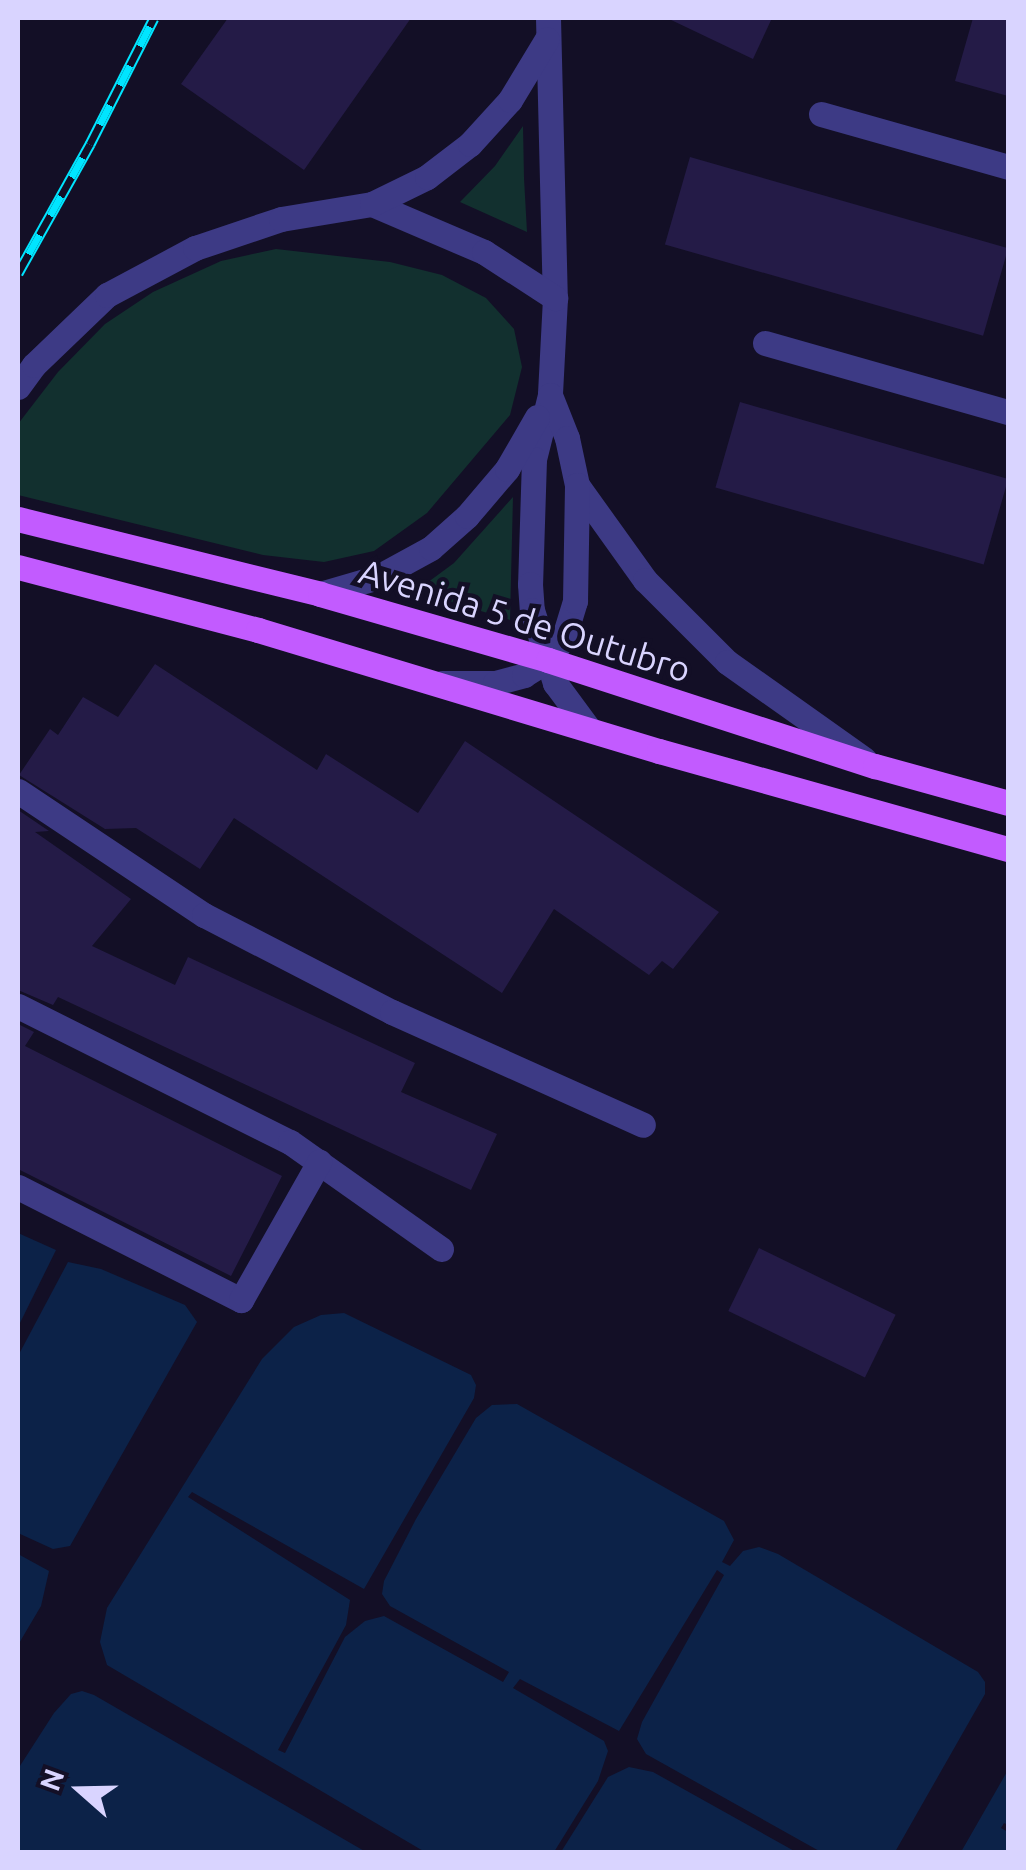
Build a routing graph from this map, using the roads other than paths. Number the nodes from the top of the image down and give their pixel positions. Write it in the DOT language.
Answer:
graph roads {
  1 [pos="548,28"];
  2 [pos="820,114"];
  3 [pos="1008,168"];
  4 [pos="372,204"];
  5 [pos="555,298"];
  6 [pos="765,343"];
  7 [pos="18,387"];
  8 [pos="550,395"];
  9 [pos="1008,412"];
  10 [pos="577,485"];
  11 [pos="18,519"];
  12 [pos="18,567"];
  13 [pos="320,594"];
  14 [pos="548,660"];
  15 [pos="442,683"];
  16 [pos="588,730"];
  17 [pos="874,766"];
  18 [pos="18,791"];
  19 [pos="1008,803"];
  20 [pos="1008,848"];
  21 [pos="18,1006"];
  22 [pos="643,1126"];
  23 [pos="319,1162"];
  24 [pos="18,1187"];
  25 [pos="441,1249"];
  1 -- 4 [label="street"];
  1 -- 5 [label="street"];
  2 -- 3 [label="street"];
  4 -- 5 [label="street"];
  4 -- 7 [label="street"];
  5 -- 8 [label="street"];
  6 -- 9 [label="street"];
  8 -- 10 [label="street"];
  8 -- 13 [label="street"];
  8 -- 14 [label="street"];
  10 -- 14 [label="street"];
  10 -- 17 [label="street"];
  11 -- 13 [label="main road, Avenida 5 de Outubro"];
  12 -- 15 [label="main road"];
  13 -- 14 [label="main road, Avenida 5 de Outubro"];
  14 -- 15 [label="street"];
  14 -- 16 [label="street"];
  14 -- 17 [label="main road, Avenida 5 de Outubro"];
  15 -- 16 [label="main road"];
  16 -- 20 [label="main road"];
  17 -- 19 [label="main road, Avenida 5 de Outubro"];
  18 -- 22 [label="street"];
  21 -- 23 [label="street"];
  23 -- 24 [label="street"];
  23 -- 25 [label="street"];
}
